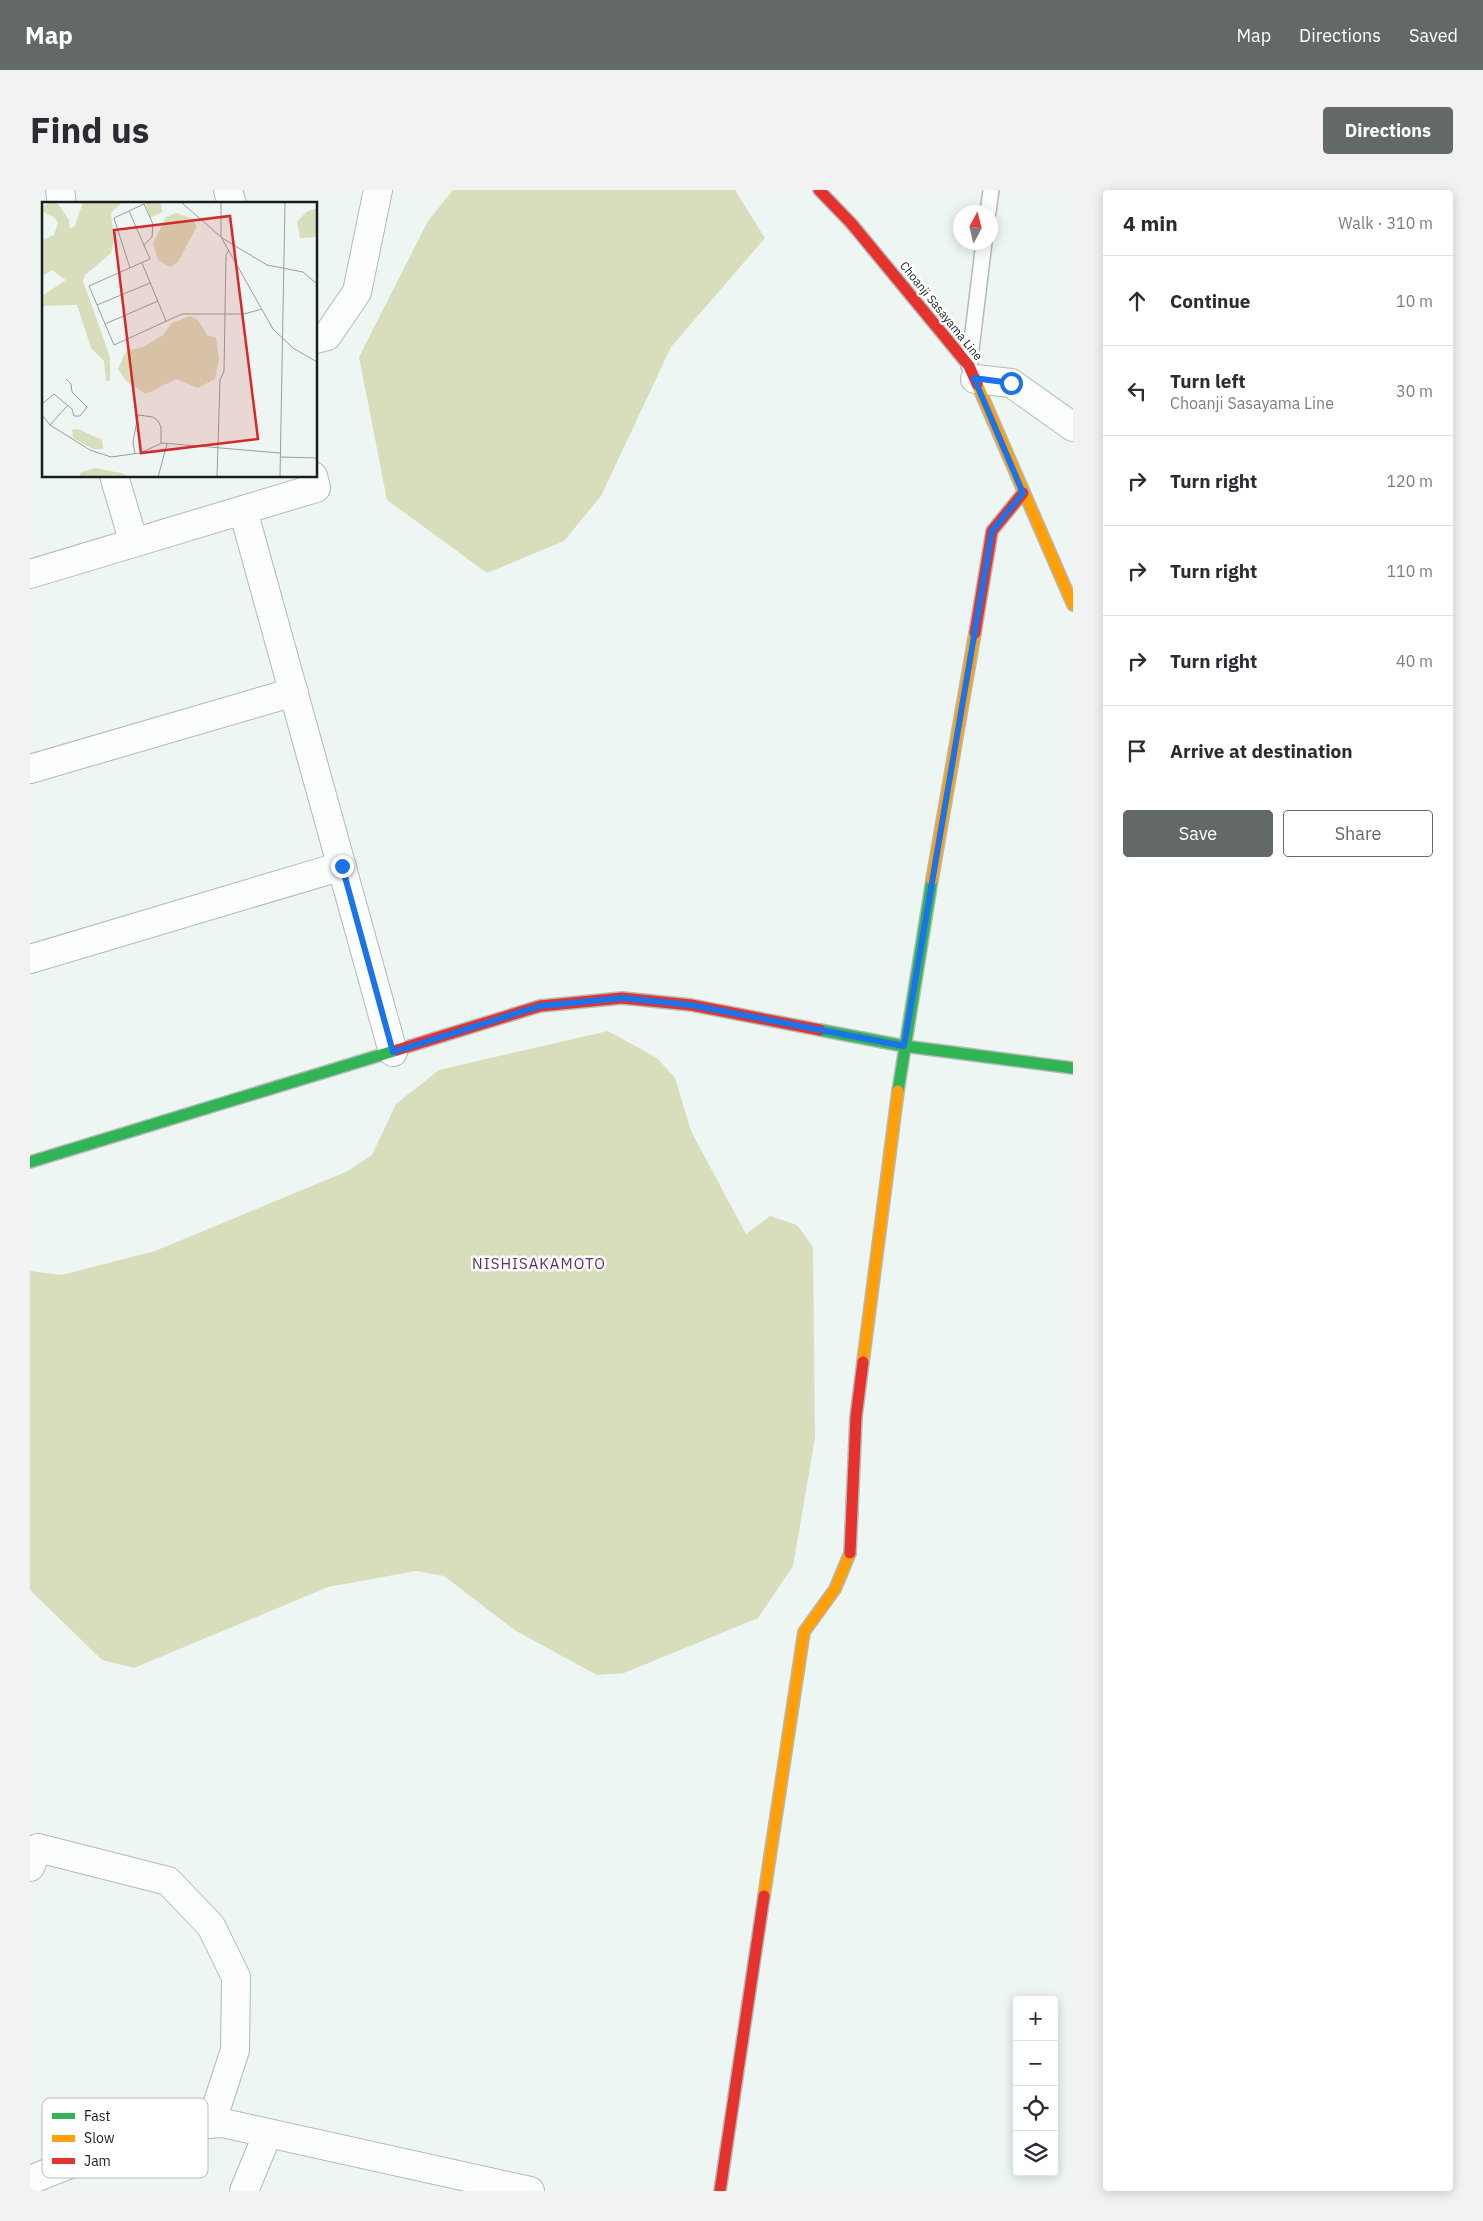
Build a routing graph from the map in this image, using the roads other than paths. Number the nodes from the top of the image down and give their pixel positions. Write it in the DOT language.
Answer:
graph roads {
  1 [pos="378,190"];
  2 [pos="819,190"];
  3 [pos="991,190"];
  4 [pos="989,205"];
  5 [pos="983,250"];
  6 [pos="318,338"];
  7 [pos="972,372"];
  8 [pos="1073,427"];
  9 [pos="115,478"];
  10 [pos="314,478"];
  11 [pos="1023,493"];
  12 [pos="243,510"];
  13 [pos="134,543"];
  14 [pos="30,574"];
  15 [pos="1073,605"];
  16 [pos="294,692"];
  17 [pos="30,769"];
  18 [pos="342,866"];
  19 [pos="30,959"];
  20 [pos="904,1046"];
  21 [pos="393,1052"];
  22 [pos="1073,1068"];
  23 [pos="30,1162"];
  24 [pos="30,1867"];
  25 [pos="208,2124"];
  26 [pos="211,2124"];
  27 [pos="268,2133"];
  28 [pos="42,2175"];
  29 [pos="30,2180"];
  30 [pos="244,2191"];
  31 [pos="530,2191"];
  32 [pos="720,2191"];
  1 -- 6 [label="street"];
  2 -- 7 [label="street, Choanji Sasayama Line"];
  3 -- 4 [label="lane"];
  5 -- 7 [label="lane"];
  7 -- 8 [label="street"];
  7 -- 11 [label="street, Choanji Sasayama Line"];
  9 -- 13 [label="street"];
  10 -- 12 [label="street"];
  11 -- 15 [label="street, Choanji Sasayama Line"];
  11 -- 20 [label="street"];
  12 -- 13 [label="street"];
  12 -- 16 [label="street"];
  13 -- 14 [label="street"];
  16 -- 17 [label="street"];
  16 -- 18 [label="street"];
  18 -- 19 [label="street"];
  18 -- 21 [label="street"];
  20 -- 21 [label="street"];
  20 -- 22 [label="street"];
  20 -- 32 [label="street"];
  21 -- 23 [label="street"];
  24 -- 26 [label="street"];
  25 -- 26 [label="street"];
  26 -- 27 [label="street"];
  27 -- 30 [label="street"];
  27 -- 31 [label="street"];
  28 -- 29 [label="street"];
}
